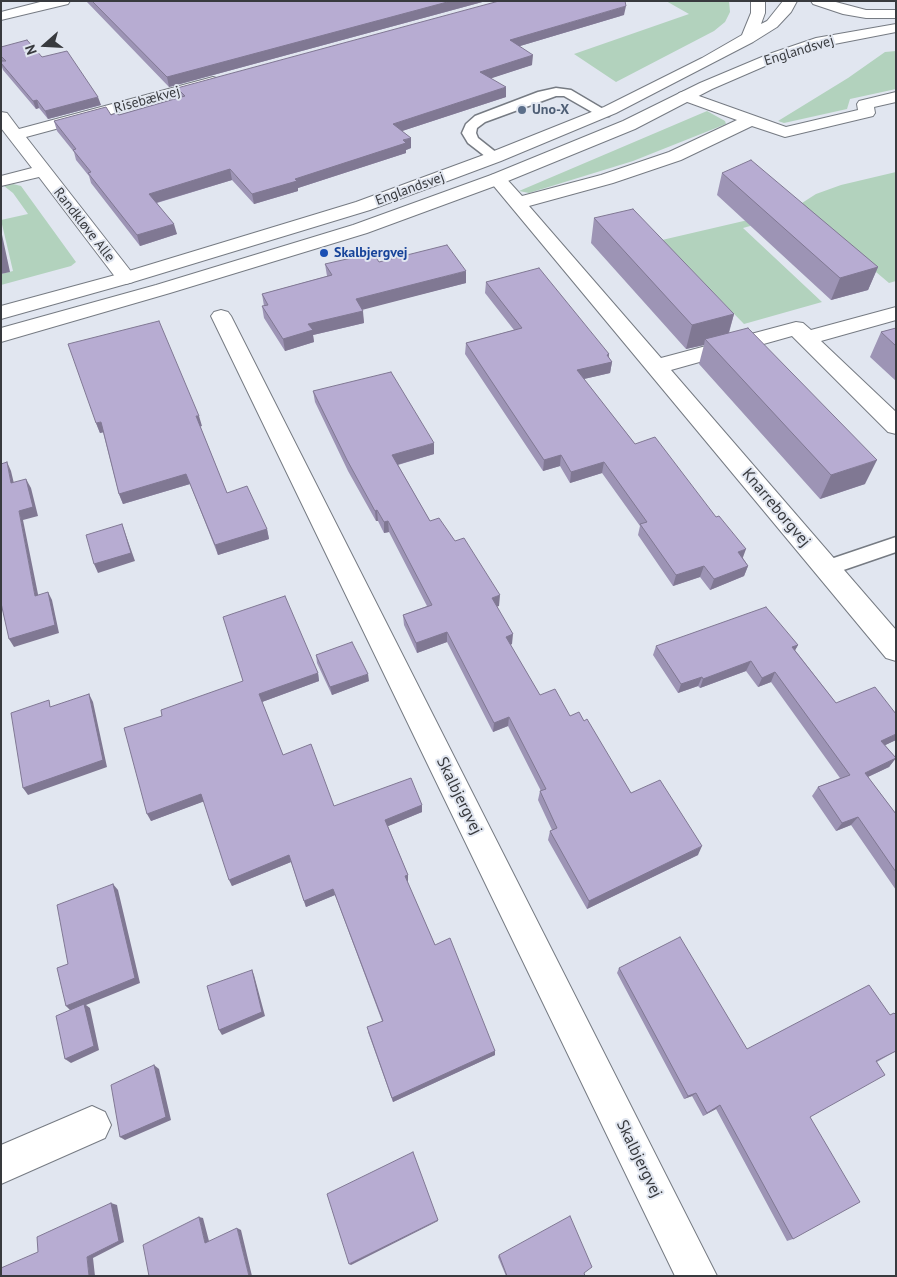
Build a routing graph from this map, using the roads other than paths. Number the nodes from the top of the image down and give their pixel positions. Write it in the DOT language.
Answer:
graph roads {
  1 [pos="62,1"];
  2 [pos="758,1"];
  3 [pos="790,1"];
  4 [pos="818,1"];
  5 [pos="866,14"];
  6 [pos="896,14"];
  7 [pos="1,16"];
  8 [pos="839,22"];
  9 [pos="896,28"];
  10 [pos="748,39"];
  11 [pos="773,42"];
  12 [pos="227,78"];
  13 [pos="706,86"];
  14 [pos="685,96"];
  15 [pos="896,97"];
  16 [pos="604,113"];
  17 [pos="1,117"];
  18 [pos="751,120"];
  19 [pos="15,136"];
  20 [pos="496,168"];
  21 [pos="42,171"];
  22 [pos="1,181"];
  23 [pos="518,203"];
  24 [pos="126,278"];
  25 [pos="1,313"];
  26 [pos="896,313"];
  27 [pos="221,316"];
  28 [pos="1,335"];
  29 [pos="807,338"];
  30 [pos="656,367"];
  31 [pos="896,426"];
  32 [pos="896,544"];
  33 [pos="826,568"];
  34 [pos="896,650"];
  35 [pos="92,1124"];
  36 [pos="1,1165"];
  37 [pos="697,1276"];
  1 -- 7 [label="street"];
  2 -- 10 [label="street"];
  3 -- 10 [label="street, Englandsvej"];
  4 -- 5 [label="street"];
  5 -- 6 [label="street"];
  5 -- 8 [label="street, Englandsvej"];
  9 -- 13 [label="street, Englandsvej"];
  10 -- 16 [label="street, Englandsvej"];
  11 -- 13 [label="street, Englandsvej"];
  12 -- 19 [label="street, Risebækvej"];
  13 -- 14 [label="street, Englandsvej"];
  14 -- 18 [label="street"];
  14 -- 20 [label="street, Englandsvej"];
  15 -- 18 [label="street"];
  16 -- 20 [label="street, Englandsvej"];
  16 -- 20 [label="lane"];
  17 -- 19 [label="street, Randkløve Alle"];
  18 -- 23 [label="street"];
  19 -- 21 [label="street, Randkløve Alle"];
  20 -- 23 [label="street, Knarreborgvej"];
  20 -- 24 [label="street, Englandsvej"];
  20 -- 28 [label="street, Englandsvej"];
  21 -- 22 [label="street, Randkløve Alle"];
  21 -- 24 [label="street, Randkløve Alle"];
  23 -- 30 [label="street, Knarreborgvej"];
  24 -- 25 [label="street, Englandsvej"];
  26 -- 29 [label="street"];
  27 -- 37 [label="street, Skalbjergvej"];
  29 -- 30 [label="street"];
  29 -- 31 [label="street"];
  30 -- 33 [label="street, Knarreborgvej"];
  32 -- 33 [label="lane"];
  33 -- 34 [label="street, Knarreborgvej"];
  35 -- 36 [label="street"];
}
